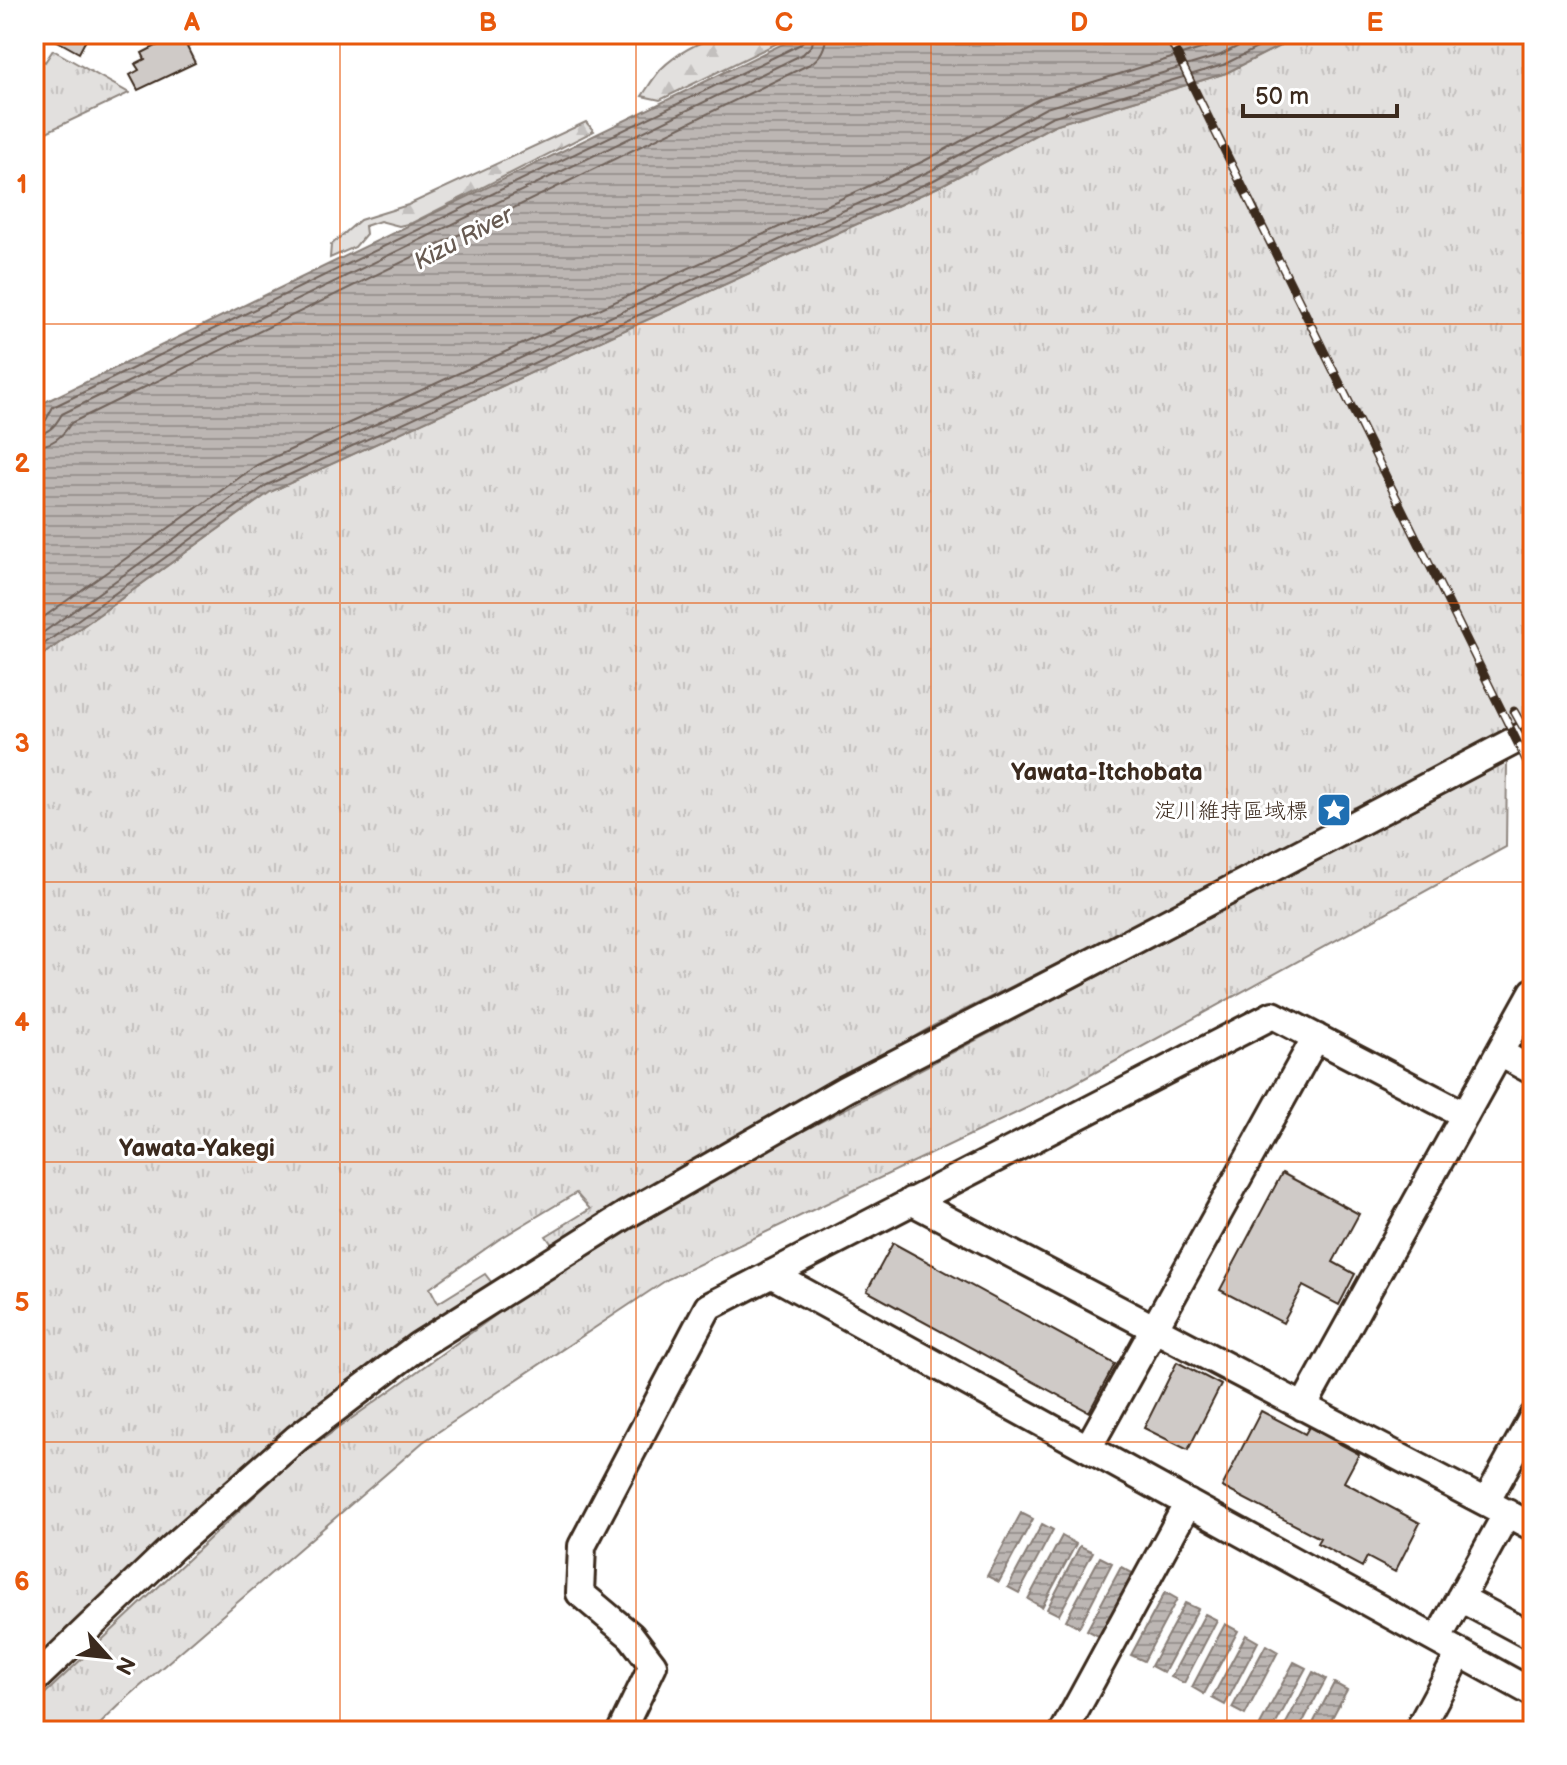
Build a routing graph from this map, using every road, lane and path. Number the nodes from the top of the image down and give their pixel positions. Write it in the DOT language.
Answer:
graph roads {
  1 [pos="1533,731"];
  2 [pos="1533,992"];
  3 [pos="1316,1037"];
  4 [pos="1500,1053"];
  5 [pos="1533,1071"];
  6 [pos="1465,1115"];
  7 [pos="911,1201"];
  8 [pos="771,1274"];
  9 [pos="1154,1329"];
  10 [pos="1303,1407"];
  11 [pos="1533,1417"];
  12 [pos="1088,1448"];
  13 [pos="1188,1503"];
  14 [pos="1496,1508"];
  15 [pos="1533,1527"];
  16 [pos="1460,1598"];
  17 [pos="1533,1637"];
  18 [pos="1449,1646"];
  19 [pos="34,1680"];
  20 [pos="1533,1693"];
  21 [pos="621,1731"];
  22 [pos="1064,1731"];
  23 [pos="1418,1731"];
  1 -- 19 [label="street"];
  2 -- 4 [label="street"];
  3 -- 6 [label="street"];
  3 -- 7 [label="street"];
  3 -- 9 [label="street"];
  4 -- 5 [label="street"];
  4 -- 6 [label="street"];
  6 -- 10 [label="street"];
  7 -- 8 [label="street"];
  7 -- 9 [label="street"];
  8 -- 12 [label="street"];
  8 -- 21 [label="street"];
  9 -- 10 [label="street"];
  9 -- 12 [label="street"];
  10 -- 14 [label="street"];
  11 -- 14 [label="street"];
  12 -- 13 [label="street"];
  13 -- 18 [label="street"];
  13 -- 22 [label="street"];
  14 -- 15 [label="street"];
  14 -- 16 [label="street"];
  16 -- 17 [label="street"];
  16 -- 18 [label="street"];
  18 -- 20 [label="street"];
  18 -- 23 [label="street"];
}
